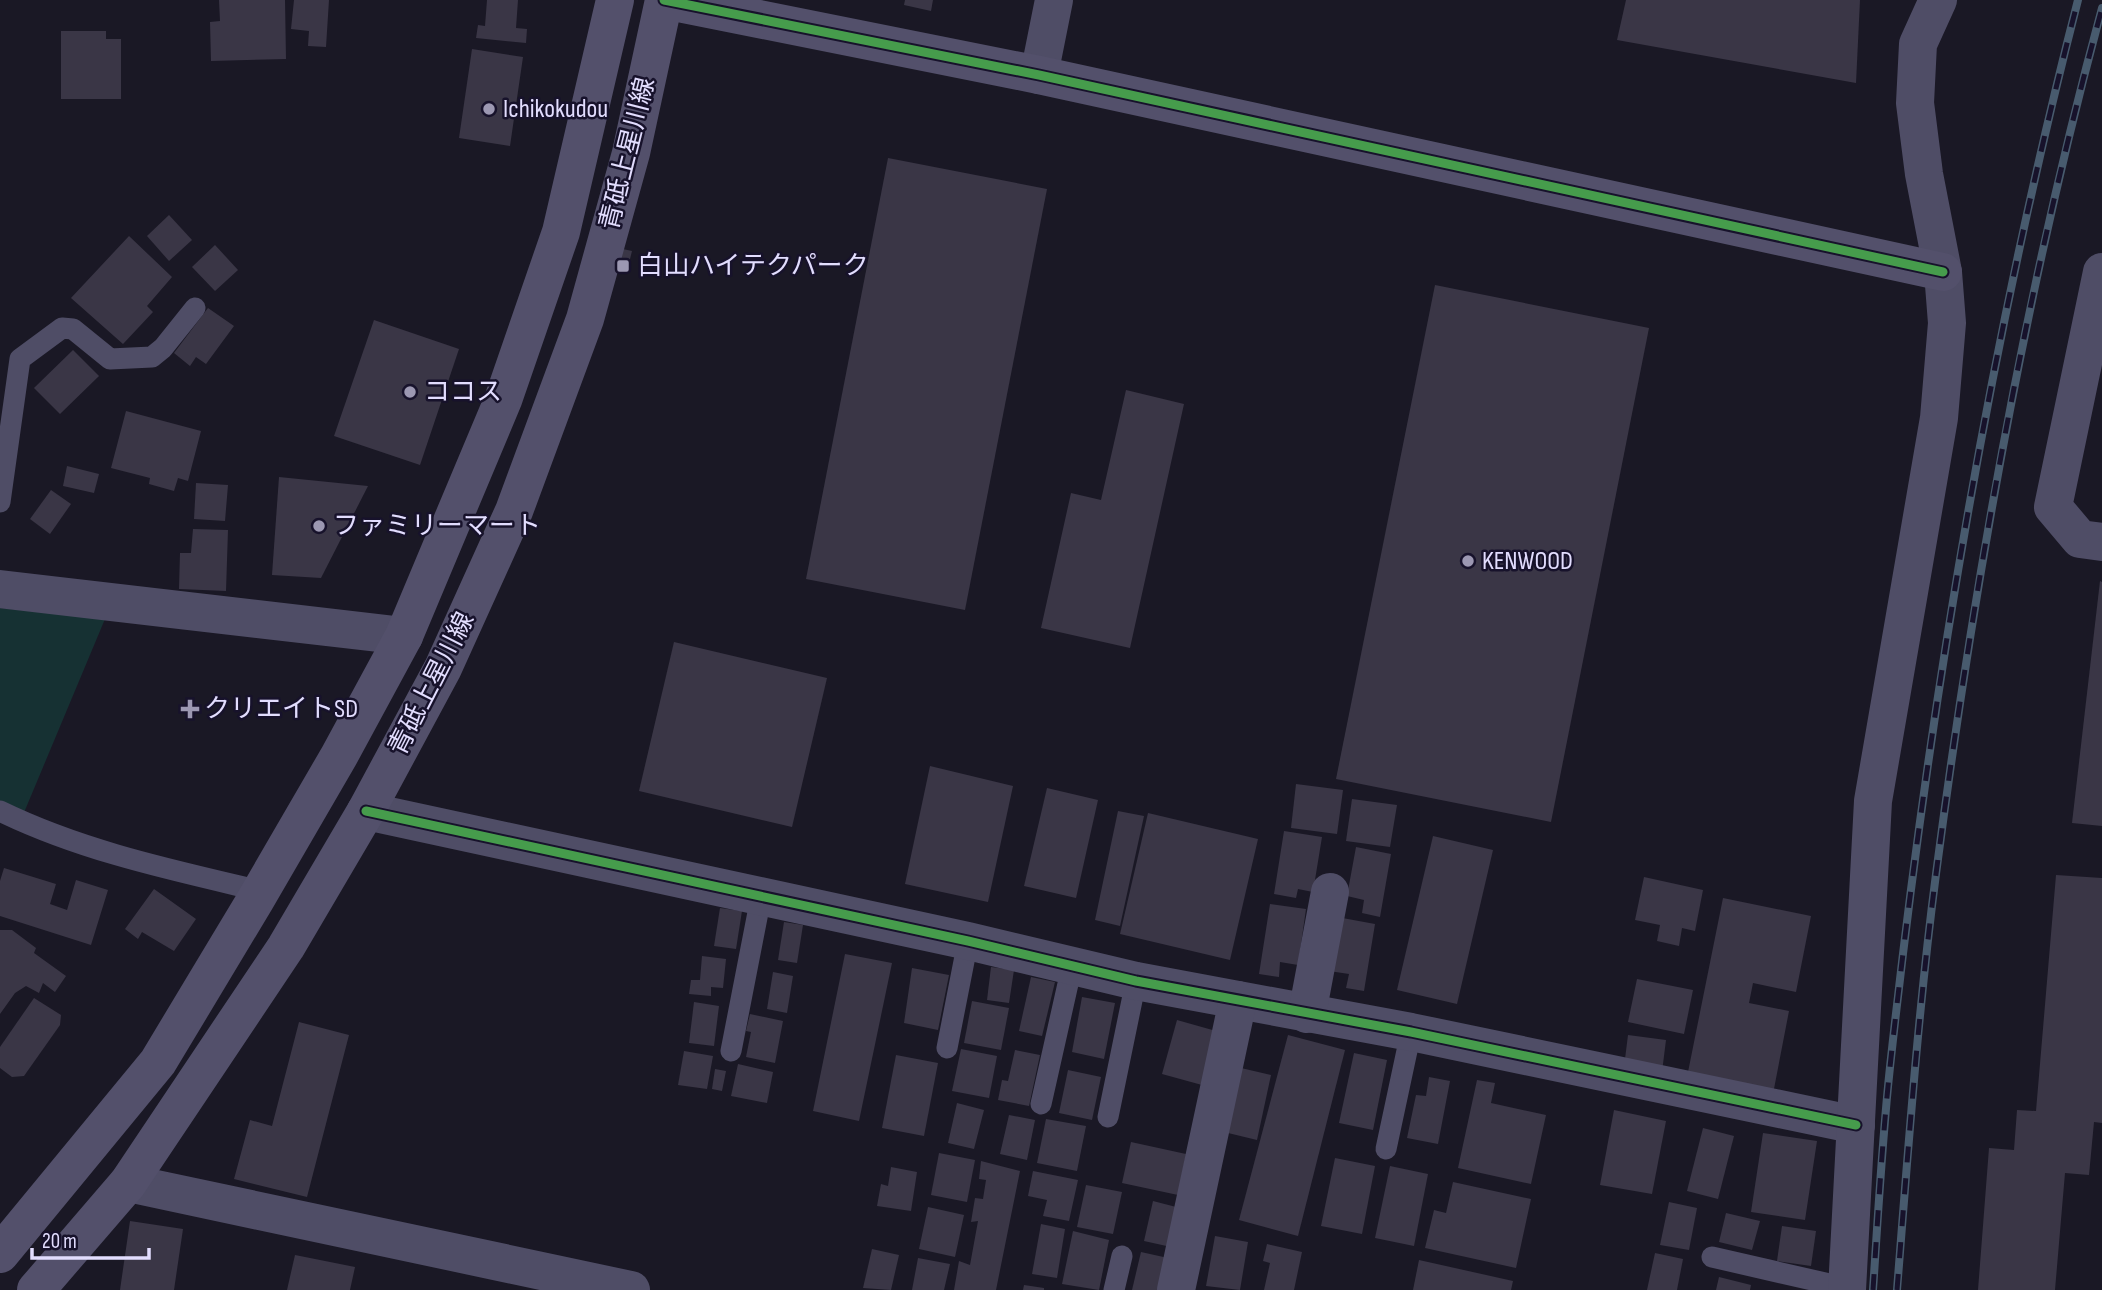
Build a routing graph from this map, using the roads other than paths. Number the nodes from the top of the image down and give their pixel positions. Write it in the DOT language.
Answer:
graph roads {
  1 [pos="615,0"];
  2 [pos="664,0"];
  3 [pos="1054,0"];
  4 [pos="1938,0"];
  5 [pos="1038,75"];
  6 [pos="1943,272"];
  7 [pos="2102,272"];
  8 [pos="195,307"];
  9 [pos="0,502"];
  10 [pos="2102,542"];
  11 [pos="0,589"];
  12 [pos="404,636"];
  13 [pos="0,811"];
  14 [pos="366,811"];
  15 [pos="261,891"];
  16 [pos="1330,892"];
  17 [pos="761,897"];
  18 [pos="968,941"];
  19 [pos="1072,966"];
  20 [pos="1136,981"];
  21 [pos="1238,1000"];
  22 [pos="1307,1014"];
  23 [pos="1411,1032"];
  24 [pos="947,1048"];
  25 [pos="731,1051"];
  26 [pos="1041,1104"];
  27 [pos="1108,1117"];
  28 [pos="1856,1125"];
  29 [pos="1386,1149"];
  30 [pos="128,1182"];
  31 [pos="0,1254"];
  32 [pos="1122,1256"];
  33 [pos="1712,1257"];
  34 [pos="1847,1289"];
  35 [pos="36,1290"];
  36 [pos="631,1290"];
  37 [pos="1114,1290"];
  38 [pos="1176,1290"];
  1 -- 12 [label="main road, 青砥上星川線"];
  2 -- 5 [label="main road"];
  2 -- 14 [label="main road, 青砥上星川線"];
  3 -- 5 [label="street"];
  4 -- 6 [label="street"];
  5 -- 6 [label="main road"];
  6 -- 28 [label="street"];
  7 -- 10 [label="street"];
  8 -- 9 [label="lane"];
  11 -- 12 [label="street"];
  12 -- 15 [label="main road, 青砥上星川線"];
  13 -- 15 [label="lane"];
  14 -- 17 [label="street"];
  14 -- 30 [label="main road, 青砥上星川線"];
  15 -- 31 [label="main road, 青砥上星川線"];
  16 -- 22 [label="street"];
  17 -- 18 [label="street"];
  17 -- 25 [label="lane"];
  18 -- 19 [label="street"];
  18 -- 24 [label="lane"];
  19 -- 20 [label="street"];
  19 -- 26 [label="lane"];
  20 -- 21 [label="street"];
  20 -- 27 [label="lane"];
  21 -- 22 [label="street"];
  21 -- 38 [label="street"];
  22 -- 23 [label="street"];
  23 -- 28 [label="street"];
  23 -- 29 [label="lane"];
  28 -- 34 [label="street"];
  30 -- 35 [label="main road, 青砥上星川線"];
  30 -- 36 [label="street"];
  32 -- 37 [label="lane"];
  33 -- 34 [label="lane"];
}
